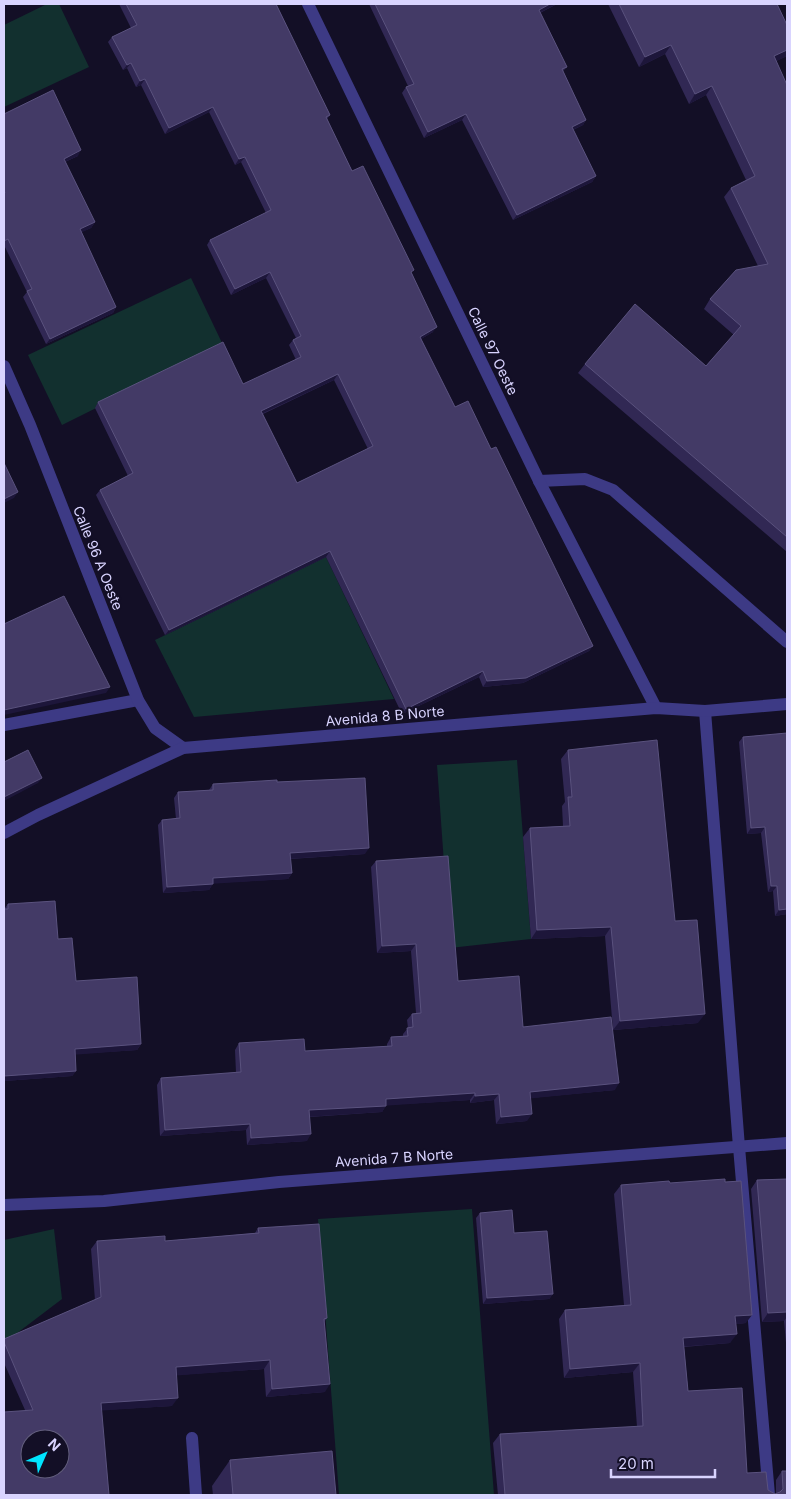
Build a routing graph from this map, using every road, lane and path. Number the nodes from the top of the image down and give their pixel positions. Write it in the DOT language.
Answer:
graph roads {
  1 [pos="308,4"];
  2 [pos="4,366"];
  3 [pos="539,481"];
  4 [pos="787,642"];
  5 [pos="138,700"];
  6 [pos="787,704"];
  7 [pos="656,708"];
  8 [pos="705,711"];
  9 [pos="4,725"];
  10 [pos="182,748"];
  11 [pos="4,833"];
  12 [pos="787,1144"];
  13 [pos="739,1147"];
  14 [pos="4,1205"];
  15 [pos="192,1438"];
  16 [pos="196,1495"];
  17 [pos="769,1495"];
  1 -- 3 [label="street, Calle 97 Oeste"];
  2 -- 5 [label="street, Calle 96 A Oeste"];
  3 -- 4 [label="street"];
  3 -- 7 [label="street, Calle 97 Oeste"];
  5 -- 9 [label="street"];
  5 -- 10 [label="street, Calle 96 A Oeste"];
  6 -- 8 [label="street, Avenida 8 B Norte"];
  7 -- 8 [label="street, Avenida 8 B Norte"];
  7 -- 10 [label="street, Avenida 8 B Norte"];
  8 -- 13 [label="street"];
  10 -- 11 [label="street, Avenida 8 B Norte"];
  12 -- 13 [label="street, Avenida 7 B Norte"];
  13 -- 14 [label="street, Avenida 7 B Norte"];
  13 -- 17 [label="street"];
  15 -- 16 [label="street"];
}
